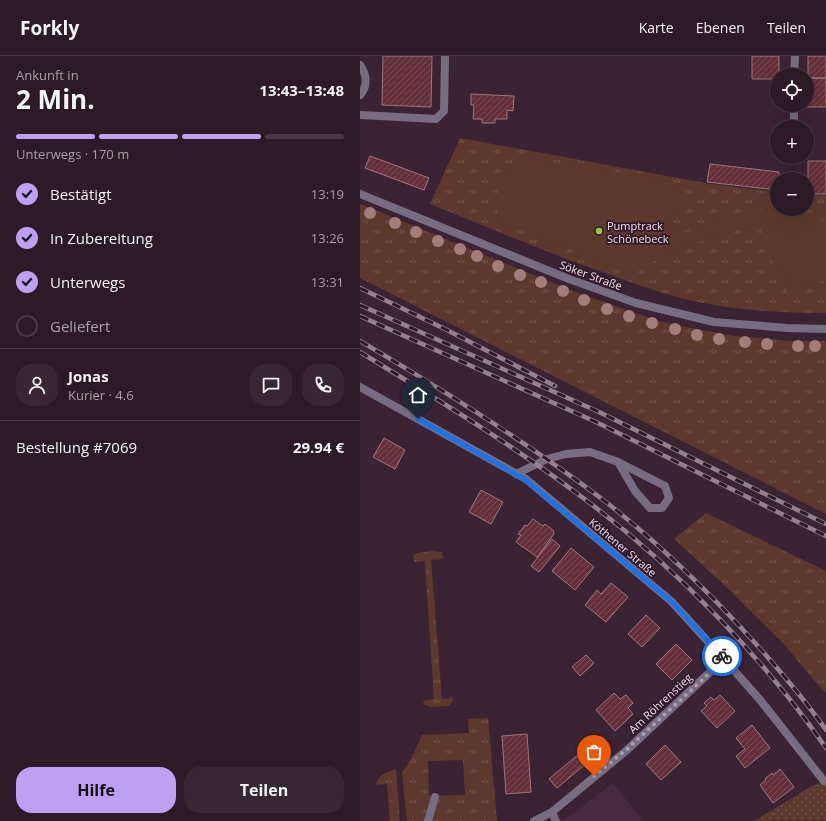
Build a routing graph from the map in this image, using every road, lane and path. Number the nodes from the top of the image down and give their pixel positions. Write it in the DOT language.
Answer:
graph roads {
  1 [pos="445,56"];
  2 [pos="795,56"];
  3 [pos="360,65"];
  4 [pos="794,68"];
  5 [pos="360,95"];
  6 [pos="360,115"];
  7 [pos="360,194"];
  8 [pos="826,329"];
  9 [pos="360,388"];
  10 [pos="618,462"];
  11 [pos="516,474"];
  12 [pos="724,658"];
  13 [pos="824,781"];
  14 [pos="435,797"];
  15 [pos="552,812"];
  16 [pos="428,821"];
  17 [pos="534,821"];
  18 [pos="556,821"];
  1 -- 6 [label="street"];
  2 -- 4 [label="street"];
  3 -- 5 [label="street"];
  7 -- 8 [label="street, Söker Straße"];
  9 -- 11 [label="street, Köthener Straße"];
  10 -- 10 [label="street"];
  10 -- 11 [label="street"];
  11 -- 12 [label="street, Köthener Straße"];
  12 -- 13 [label="street, Köthener Straße"];
  12 -- 15 [label="street, Am Röhrenstieg"];
  14 -- 16 [label="street"];
  15 -- 17 [label="street, Am Röhrenstieg"];
  15 -- 18 [label="street"];
}
